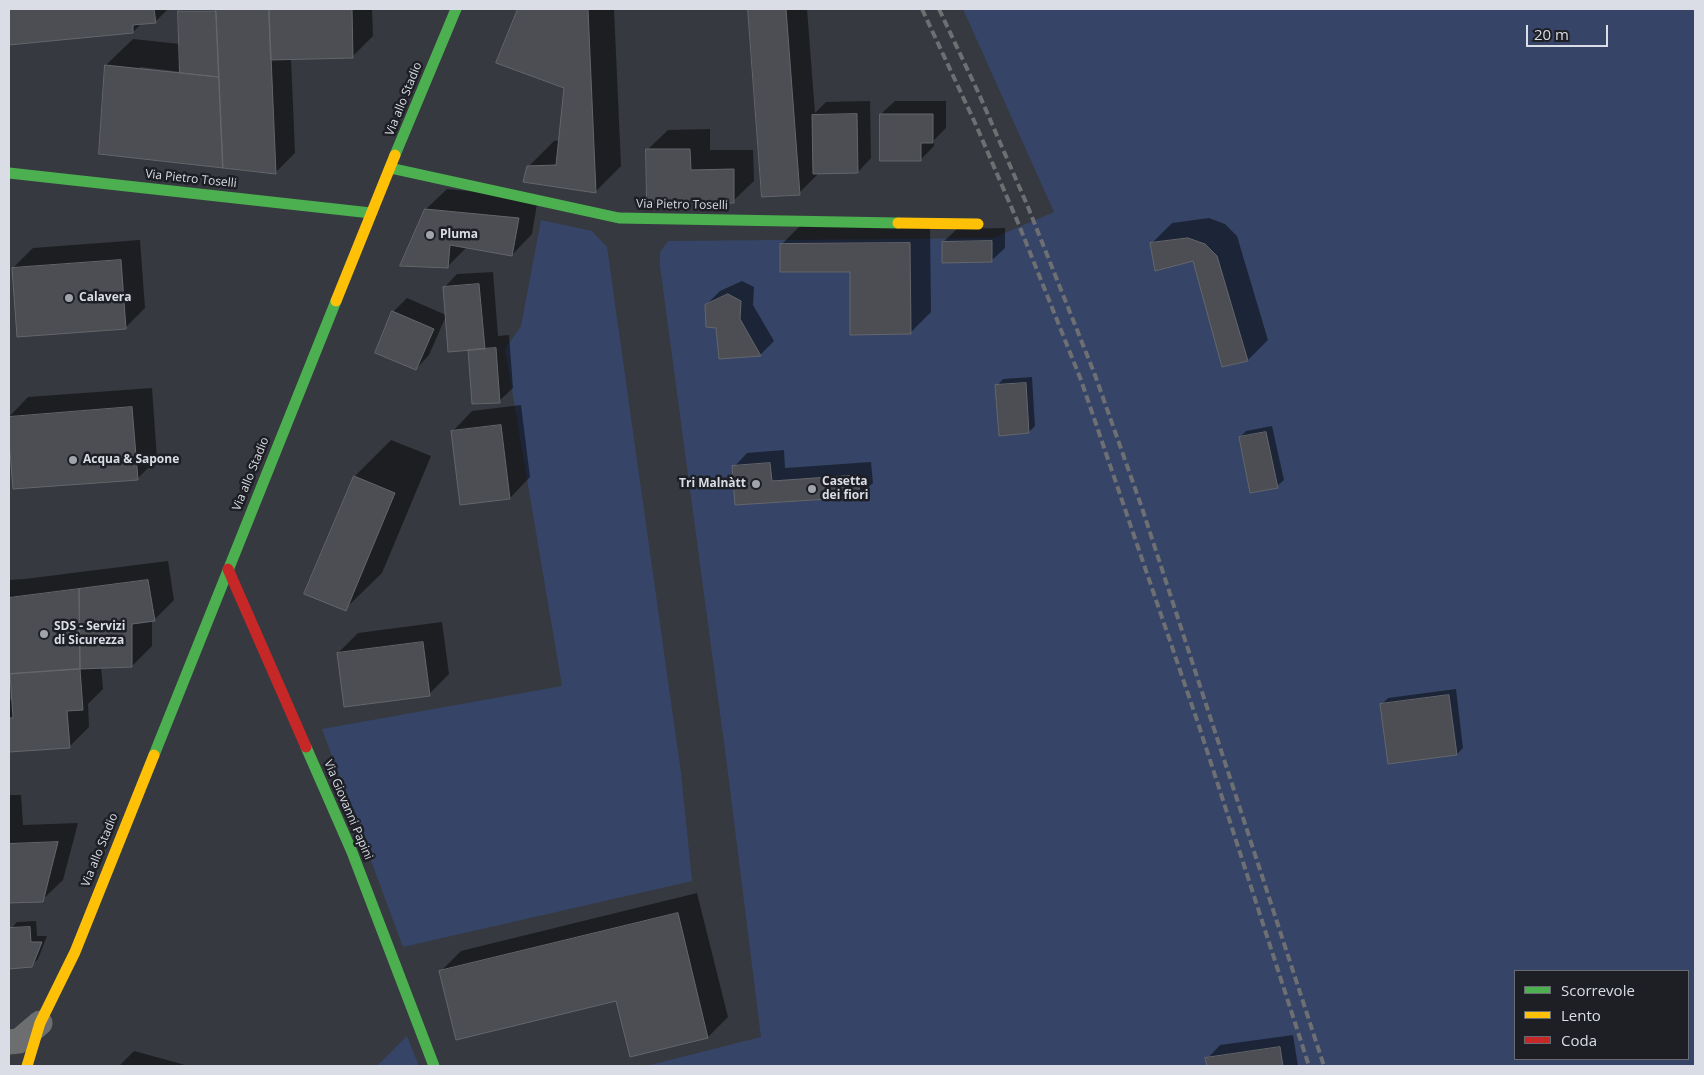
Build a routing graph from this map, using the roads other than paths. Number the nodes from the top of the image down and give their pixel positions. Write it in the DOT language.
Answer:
graph roads {
  1 [pos="456,9"];
  2 [pos="390,168"];
  3 [pos="9,173"];
  4 [pos="371,213"];
  5 [pos="978,224"];
  6 [pos="228,569"];
  7 [pos="75,952"];
  8 [pos="64,999"];
  9 [pos="40,1023"];
  10 [pos="9,1042"];
  11 [pos="27,1066"];
  12 [pos="434,1066"];
  1 -- 2 [label="street, Via allo Stadio"];
  2 -- 4 [label="street, Via allo Stadio"];
  2 -- 5 [label="street, Via Pietro Toselli"];
  3 -- 4 [label="street, Via Pietro Toselli"];
  4 -- 6 [label="street, Via allo Stadio"];
  6 -- 7 [label="street, Via allo Stadio"];
  6 -- 12 [label="street, Via Giovanni Papini"];
  7 -- 8 [label="street, Via allo Stadio"];
  7 -- 9 [label="street, Via allo Stadio"];
  9 -- 10 [label="street"];
  9 -- 11 [label="street, Via allo Stadio"];
}
